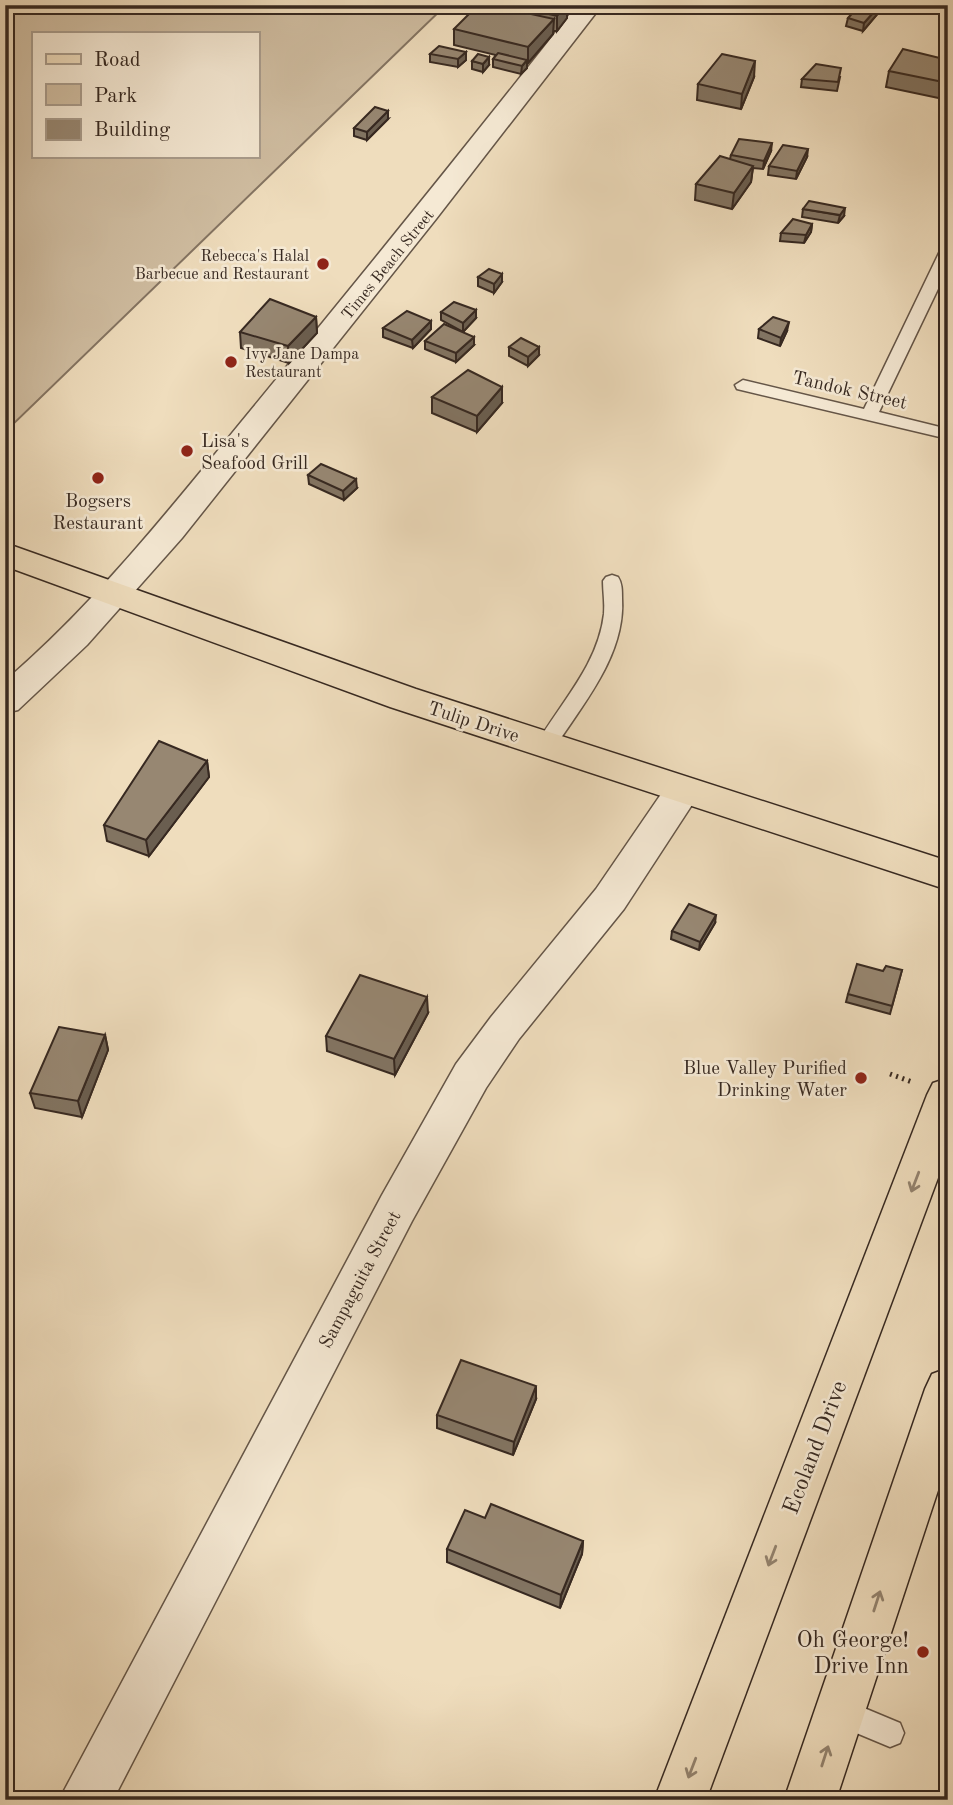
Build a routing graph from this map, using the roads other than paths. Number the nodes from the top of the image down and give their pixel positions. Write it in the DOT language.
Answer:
graph roads {
  1 [pos="590,5"];
  2 [pos="948,251"];
  3 [pos="743,385"];
  4 [pos="869,415"];
  5 [pos="948,434"];
  6 [pos="5,554"];
  7 [pos="612,581"];
  8 [pos="115,594"];
  9 [pos="5,701"];
  10 [pos="546,745"];
  11 [pos="683,791"];
  12 [pos="948,876"];
  13 [pos="948,1095"];
  14 [pos="948,1389"];
  15 [pos="840,1712"];
  16 [pos="890,1733"];
  17 [pos="85,1800"];
  18 [pos="680,1800"];
  19 [pos="810,1800"];
  1 -- 8 [label="street, Times Beach Street"];
  2 -- 4 [label="lane"];
  3 -- 4 [label="lane, Tandok Street"];
  4 -- 5 [label="lane, Tandok Street"];
  6 -- 8 [label="main road, Tulip Drive"];
  7 -- 10 [label="lane"];
  8 -- 9 [label="street, Times Beach Street"];
  8 -- 10 [label="main road, Tulip Drive"];
  10 -- 11 [label="main road, Tulip Drive"];
  11 -- 12 [label="main road, Tulip Drive"];
  11 -- 17 [label="street, Sampaguita Street"];
  13 -- 18 [label="main road, Ecoland Drive, one-way"];
  15 -- 14 [label="main road, one-way"];
  15 -- 16 [label="lane"];
  19 -- 15 [label="main road, one-way"];
}
